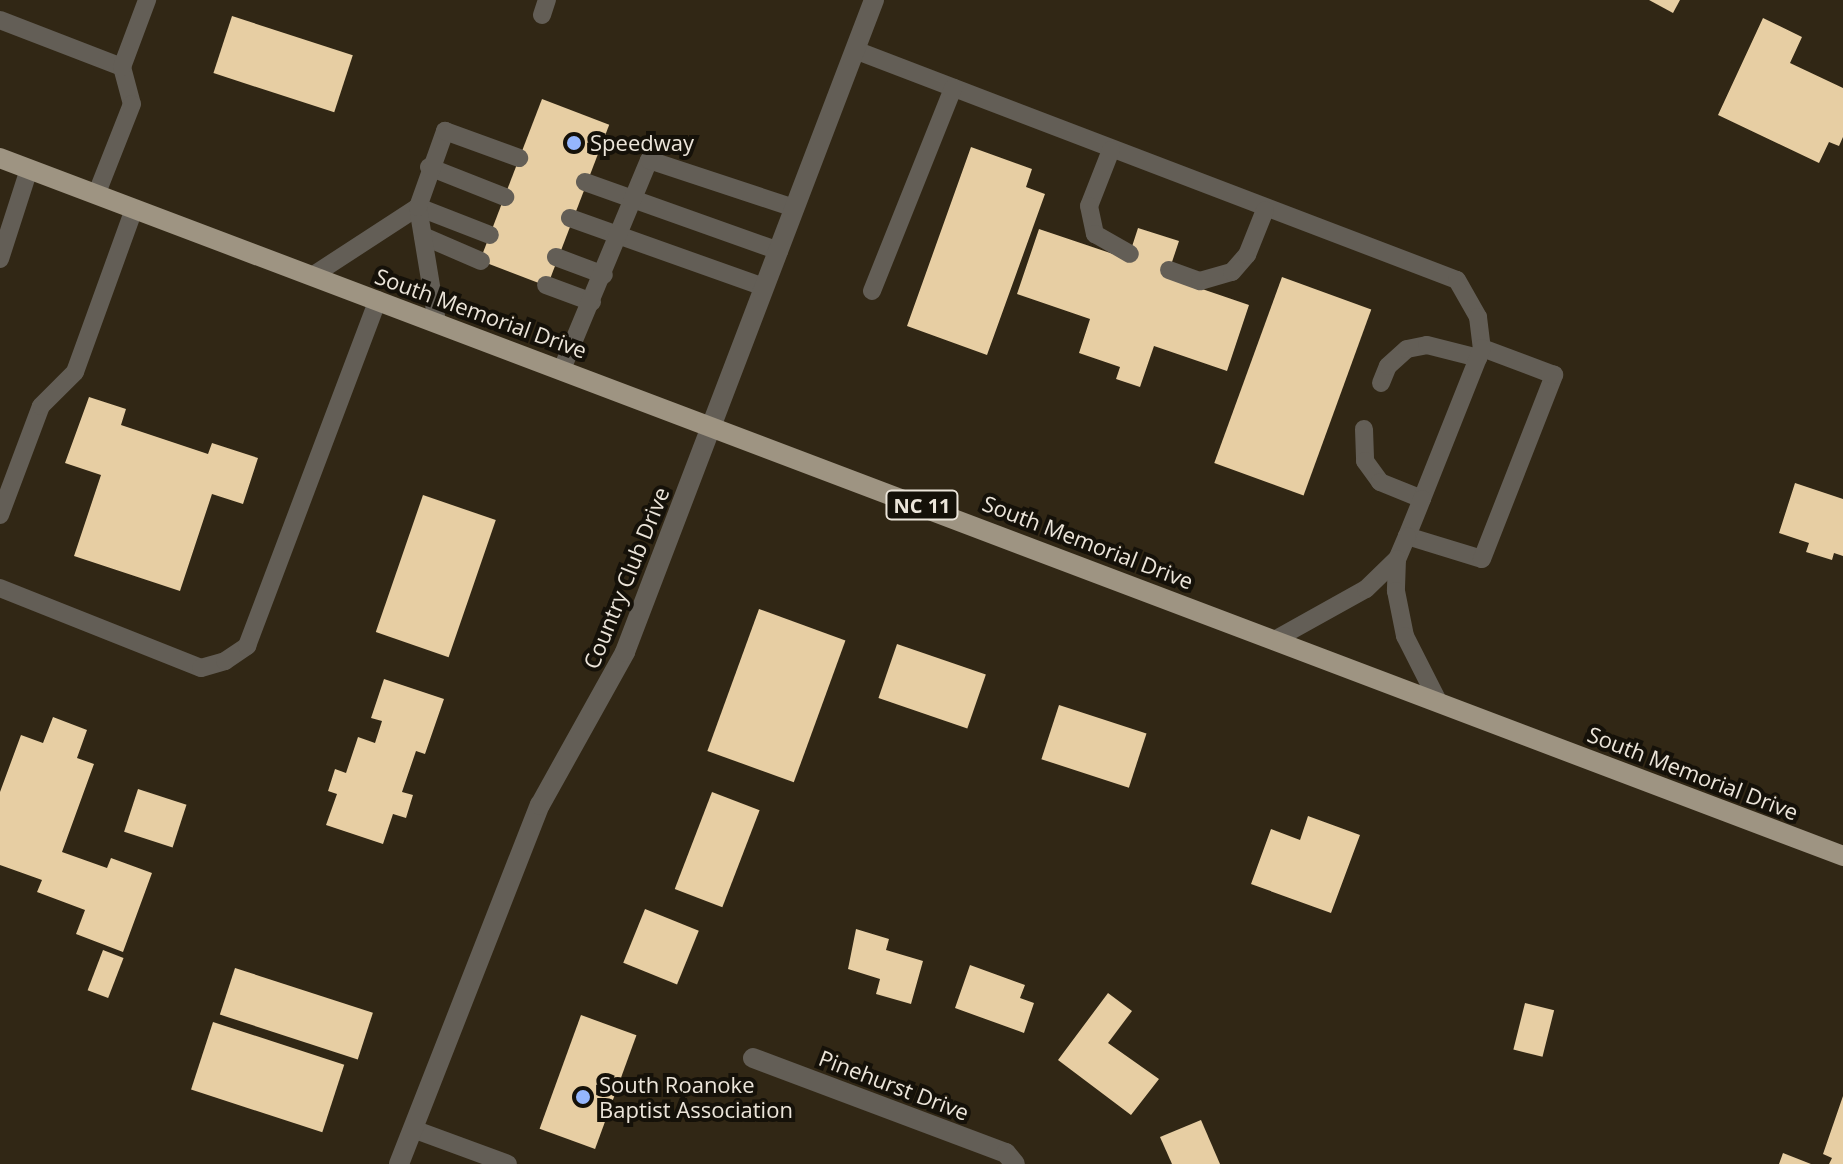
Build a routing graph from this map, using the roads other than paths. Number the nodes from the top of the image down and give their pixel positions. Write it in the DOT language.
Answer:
graph roads {
  1 [pos="147,0"];
  2 [pos="874,0"];
  3 [pos="0,20"];
  4 [pos="855,50"];
  5 [pos="122,67"];
  6 [pos="953,88"];
  7 [pos="1111,150"];
  8 [pos="0,158"];
  9 [pos="519,158"];
  10 [pos="429,167"];
  11 [pos="29,169"];
  12 [pos="585,182"];
  13 [pos="97,193"];
  14 [pos="505,197"];
  15 [pos="636,201"];
  16 [pos="418,207"];
  17 [pos="794,208"];
  18 [pos="134,209"];
  19 [pos="1265,210"];
  20 [pos="570,218"];
  21 [pos="621,234"];
  22 [pos="490,235"];
  23 [pos="423,236"];
  24 [pos="779,251"];
  25 [pos="1130,254"];
  26 [pos="556,257"];
  27 [pos="0,259"];
  28 [pos="481,261"];
  29 [pos="1169,270"];
  30 [pos="604,275"];
  31 [pos="312,276"];
  32 [pos="546,285"];
  33 [pos="764,287"];
  34 [pos="872,291"];
  35 [pos="378,300"];
  36 [pos="592,302"];
  37 [pos="437,322"];
  38 [pos="1480,353"];
  39 [pos="562,369"];
  40 [pos="1381,383"];
  41 [pos="711,425"];
  42 [pos="1364,429"];
  43 [pos="1422,499"];
  44 [pos="0,515"];
  45 [pos="1407,536"];
  46 [pos="1397,559"];
  47 [pos="0,588"];
  48 [pos="1276,639"];
  49 [pos="1438,701"];
  50 [pos="1843,856"];
  51 [pos="753,1058"];
  52 [pos="413,1129"];
  53 [pos="399,1164"];
  54 [pos="508,1164"];
  55 [pos="1015,1164"];
  1 -- 5 [label="lane"];
  2 -- 4 [label="street, Country Club Drive"];
  3 -- 5 [label="lane"];
  4 -- 6 [label="lane"];
  4 -- 17 [label="street, Country Club Drive"];
  5 -- 13 [label="lane"];
  6 -- 7 [label="lane"];
  6 -- 34 [label="lane"];
  7 -- 19 [label="lane"];
  7 -- 25 [label="lane"];
  8 -- 11 [label="main road, South Memorial Drive / NC 11"];
  9 -- 10 [label="lane"];
  10 -- 14 [label="lane"];
  10 -- 16 [label="lane"];
  11 -- 13 [label="main road, South Memorial Drive / NC 11"];
  11 -- 27 [label="lane"];
  12 -- 15 [label="lane"];
  13 -- 18 [label="main road, South Memorial Drive / NC 11"];
  15 -- 17 [label="lane"];
  15 -- 21 [label="lane"];
  15 -- 24 [label="lane"];
  16 -- 22 [label="lane"];
  16 -- 23 [label="lane"];
  16 -- 31 [label="lane"];
  17 -- 24 [label="street, Country Club Drive"];
  18 -- 31 [label="main road, South Memorial Drive / NC 11"];
  18 -- 44 [label="lane"];
  19 -- 29 [label="lane"];
  19 -- 38 [label="lane"];
  20 -- 21 [label="lane"];
  21 -- 30 [label="lane"];
  21 -- 33 [label="lane"];
  23 -- 28 [label="lane"];
  23 -- 37 [label="lane"];
  24 -- 33 [label="street, Country Club Drive"];
  26 -- 30 [label="lane"];
  30 -- 36 [label="lane"];
  31 -- 35 [label="main road, South Memorial Drive / NC 11"];
  32 -- 36 [label="lane"];
  33 -- 41 [label="street, Country Club Drive"];
  35 -- 37 [label="main road, South Memorial Drive / NC 11"];
  35 -- 47 [label="lane"];
  36 -- 39 [label="lane"];
  37 -- 39 [label="main road, South Memorial Drive / NC 11"];
  38 -- 40 [label="lane"];
  38 -- 43 [label="lane"];
  38 -- 45 [label="lane"];
  39 -- 41 [label="main road, South Memorial Drive / NC 11"];
  41 -- 48 [label="main road, South Memorial Drive / NC 11"];
  41 -- 52 [label="street, Country Club Drive"];
  42 -- 43 [label="lane"];
  43 -- 45 [label="lane"];
  45 -- 46 [label="lane"];
  46 -- 48 [label="lane"];
  46 -- 49 [label="lane"];
  48 -- 49 [label="main road, South Memorial Drive / NC 11"];
  49 -- 50 [label="main road, South Memorial Drive / NC 11"];
  51 -- 55 [label="street, Pinehurst Drive"];
  52 -- 53 [label="street, Country Club Drive"];
  52 -- 54 [label="lane"];
}
